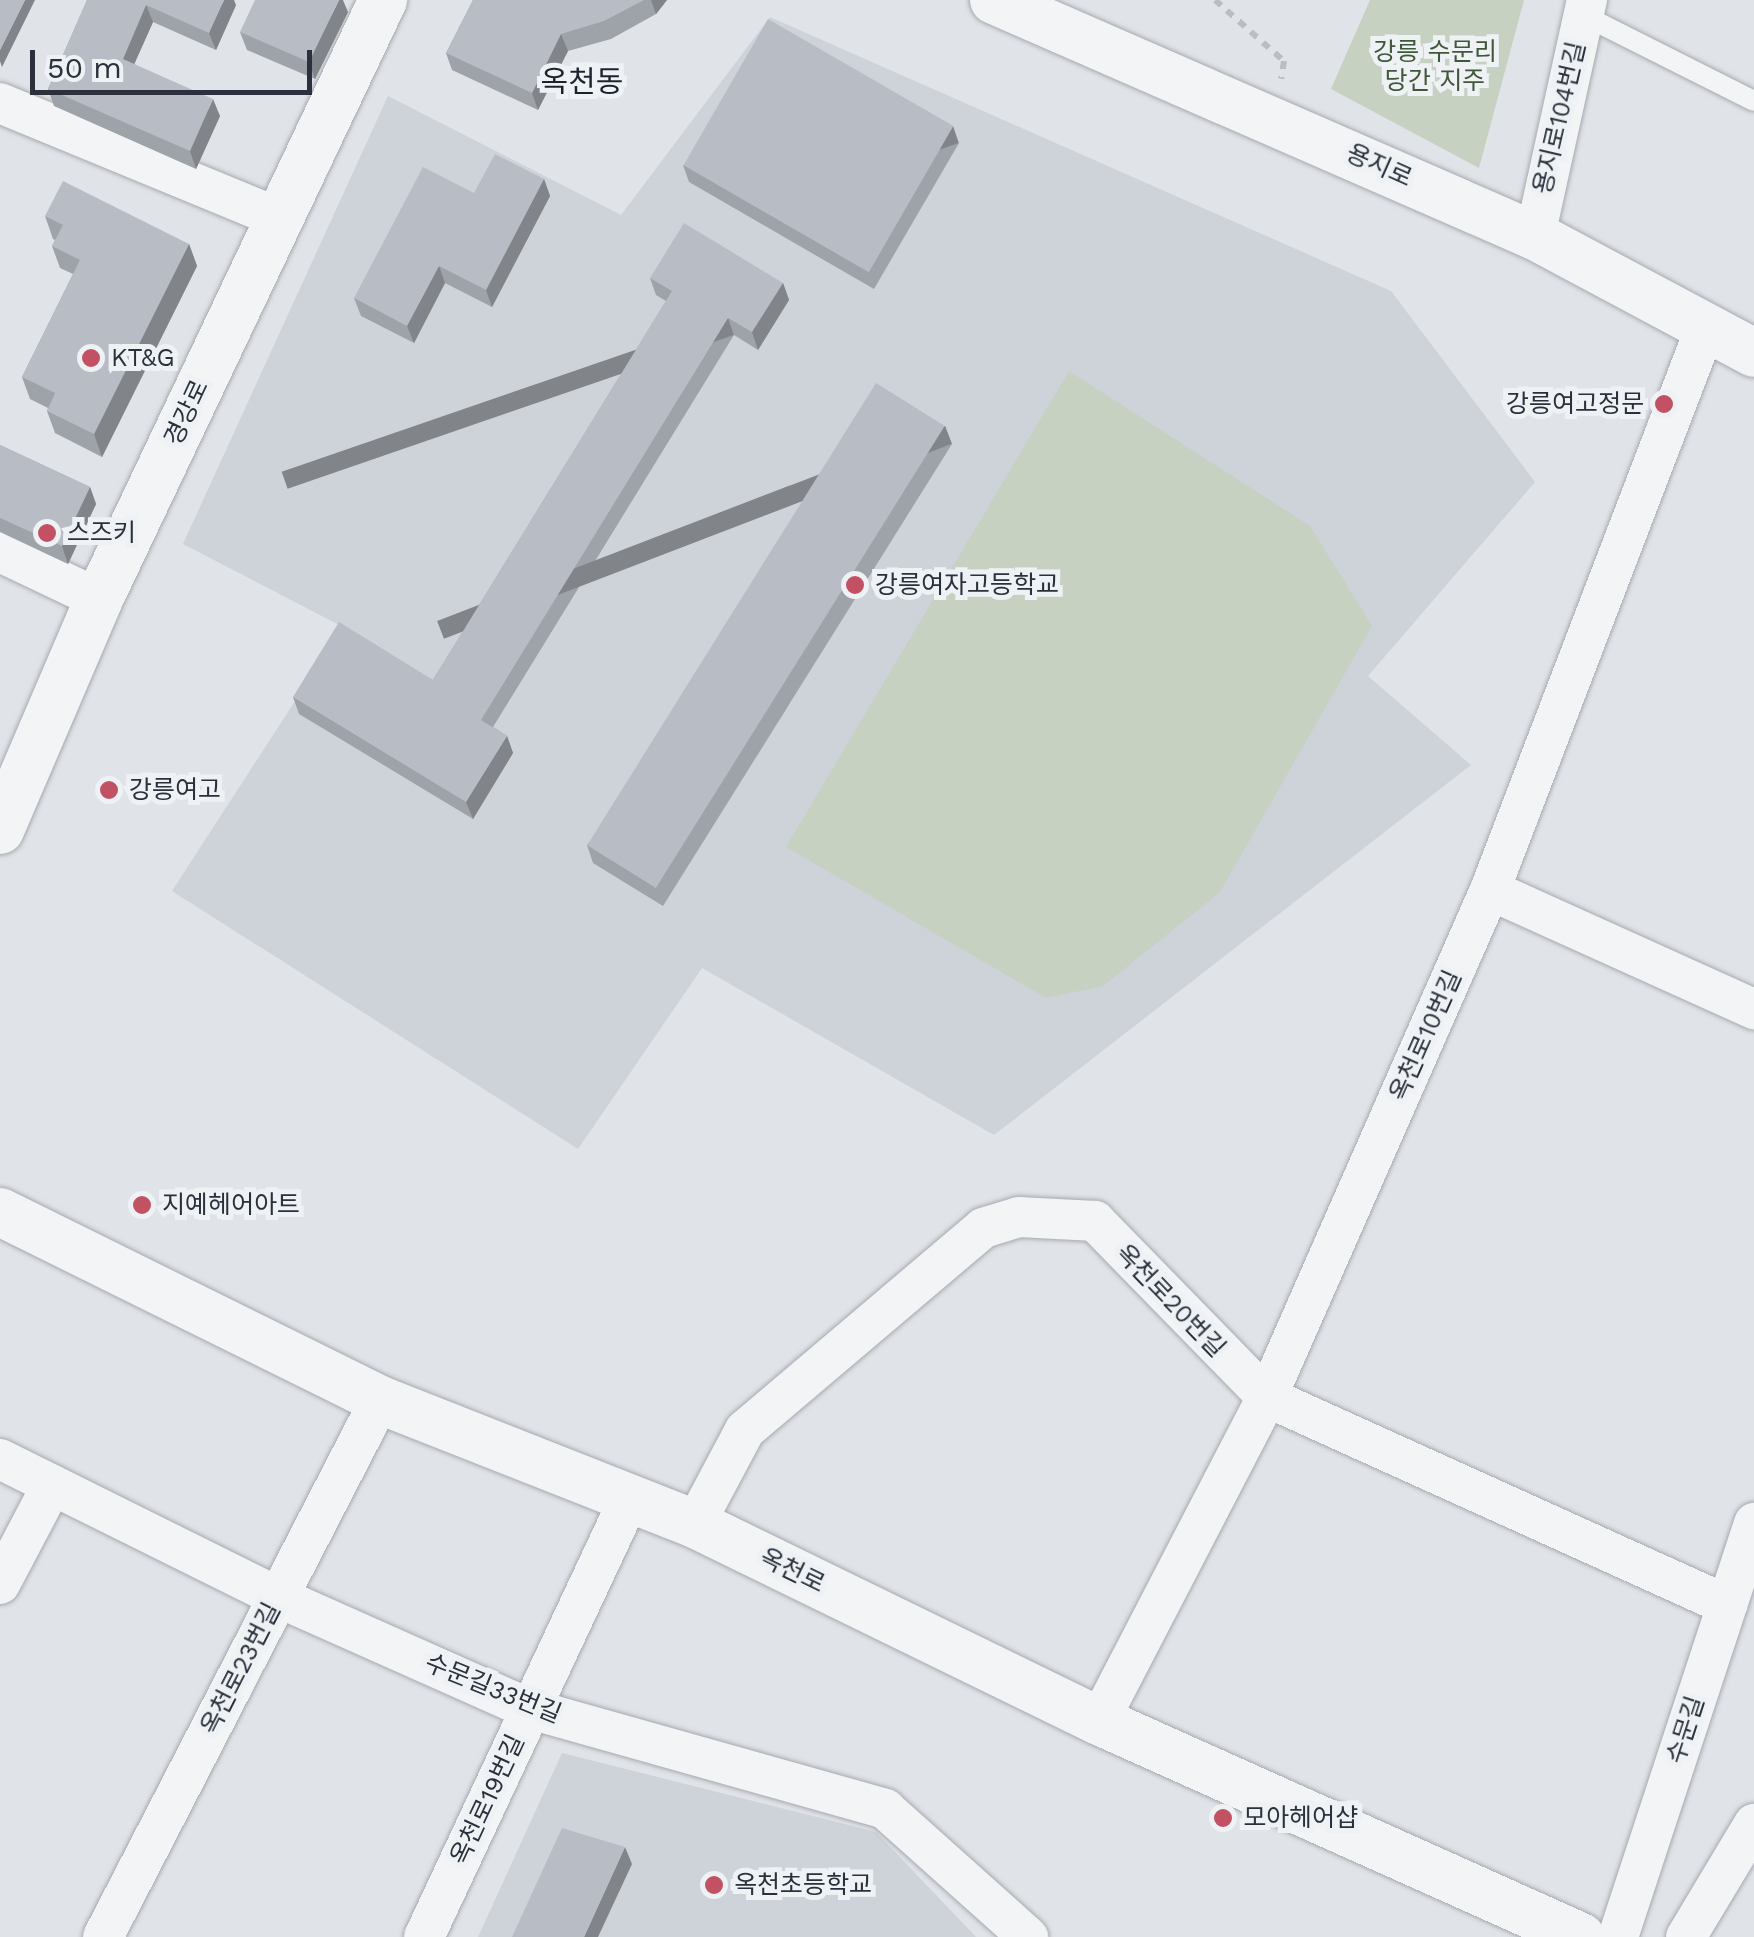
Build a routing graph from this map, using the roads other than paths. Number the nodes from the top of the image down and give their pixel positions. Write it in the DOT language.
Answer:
graph roads {
  1 [pos="384,0"];
  2 [pos="994,0"];
  3 [pos="1585,7"];
  4 [pos="1754,100"];
  5 [pos="0,102"];
  6 [pos="278,218"];
  7 [pos="1536,236"];
  8 [pos="1705,329"];
  9 [pos="1754,353"];
  10 [pos="0,552"];
  11 [pos="99,599"];
  12 [pos="0,830"];
  13 [pos="1490,890"];
  14 [pos="1754,1009"];
  15 [pos="0,1212"];
  16 [pos="1267,1397"];
  17 [pos="380,1400"];
  18 [pos="0,1459"];
  19 [pos="52,1485"];
  20 [pos="629,1499"];
  21 [pos="1754,1523"];
  22 [pos="695,1524"];
  23 [pos="0,1584"];
  24 [pos="278,1598"];
  25 [pos="1727,1605"];
  26 [pos="530,1708"];
  27 [pos="1099,1722"];
  28 [pos="1754,1824"];
  29 [pos="103,1937"];
  30 [pos="424,1937"];
  31 [pos="1028,1937"];
  32 [pos="1581,1937"];
  33 [pos="1618,1937"];
  34 [pos="1686,1937"];
  1 -- 6 [label="street, 경강로"];
  2 -- 7 [label="street, 용지로"];
  3 -- 4 [label="lane"];
  3 -- 7 [label="street, 용지로104번길"];
  5 -- 6 [label="street"];
  6 -- 11 [label="street, 경강로"];
  7 -- 8 [label="street, 용지로"];
  8 -- 9 [label="street, 용지로"];
  8 -- 13 [label="street, 옥천로10번길"];
  10 -- 11 [label="street"];
  11 -- 12 [label="street, 경강로"];
  13 -- 14 [label="street"];
  13 -- 16 [label="street, 옥천로10번길"];
  15 -- 17 [label="street, 옥천로"];
  16 -- 22 [label="street, 옥천로20번길"];
  16 -- 25 [label="street, 옥천로20번길"];
  16 -- 27 [label="street, 옥천로10번길"];
  17 -- 20 [label="street, 옥천로"];
  17 -- 24 [label="street, 옥천로23번길"];
  18 -- 19 [label="street, 수문길33번길"];
  19 -- 23 [label="street"];
  19 -- 24 [label="street, 수문길33번길"];
  20 -- 22 [label="street, 옥천로"];
  20 -- 26 [label="street, 옥천로19번길"];
  21 -- 25 [label="street, 수문길"];
  22 -- 27 [label="street, 옥천로"];
  24 -- 26 [label="street, 수문길33번길"];
  24 -- 29 [label="street, 옥천로23번길"];
  25 -- 33 [label="street, 수문길"];
  26 -- 30 [label="street, 옥천로19번길"];
  26 -- 31 [label="street, 수문길33번길"];
  27 -- 32 [label="street, 옥천로"];
  28 -- 34 [label="street"];
}
